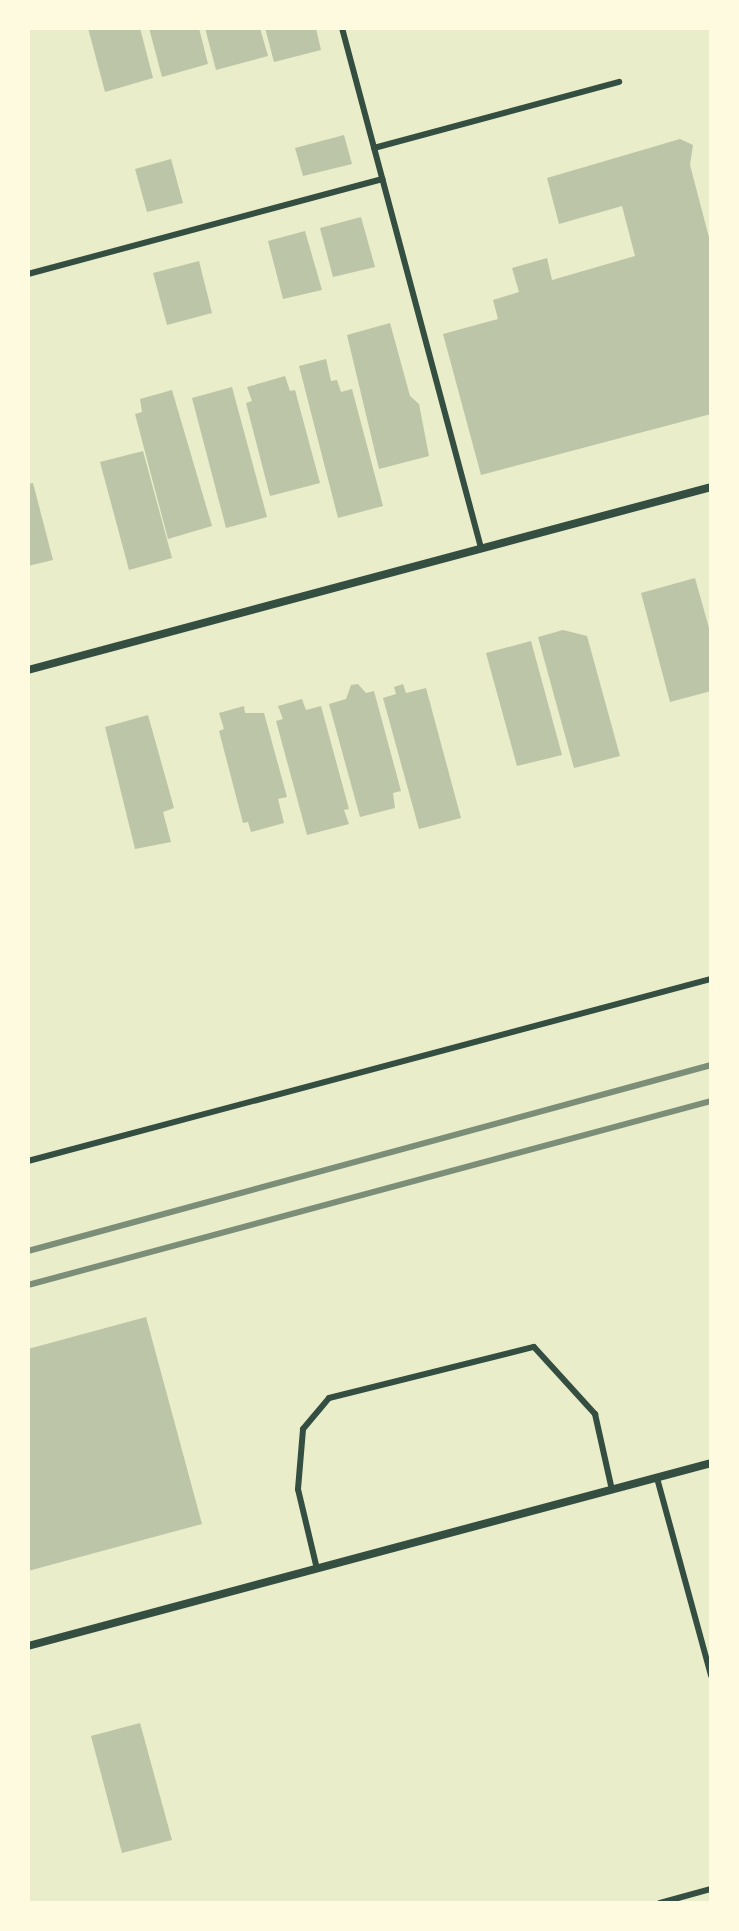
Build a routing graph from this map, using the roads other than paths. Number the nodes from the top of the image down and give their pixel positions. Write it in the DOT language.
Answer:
graph roads {
  1 [pos="342,28"];
  2 [pos="619,82"];
  3 [pos="374,148"];
  4 [pos="382,179"];
  5 [pos="28,274"];
  6 [pos="711,488"];
  7 [pos="481,548"];
  8 [pos="28,670"];
  9 [pos="711,979"];
  10 [pos="28,1161"];
  11 [pos="711,1463"];
  12 [pos="657,1478"];
  13 [pos="612,1490"];
  14 [pos="317,1569"];
  15 [pos="28,1646"];
  16 [pos="711,1676"];
  17 [pos="711,1889"];
  18 [pos="660,1903"];
  1 -- 3 [label="lane"];
  2 -- 3 [label="lane"];
  3 -- 4 [label="lane"];
  4 -- 5 [label="lane"];
  4 -- 7 [label="lane"];
  6 -- 7 [label="street"];
  7 -- 8 [label="street"];
  9 -- 10 [label="lane"];
  11 -- 12 [label="street"];
  12 -- 13 [label="street"];
  12 -- 16 [label="lane"];
  13 -- 14 [label="street"];
  13 -- 14 [label="lane"];
  14 -- 15 [label="street"];
  17 -- 18 [label="lane"];
}
